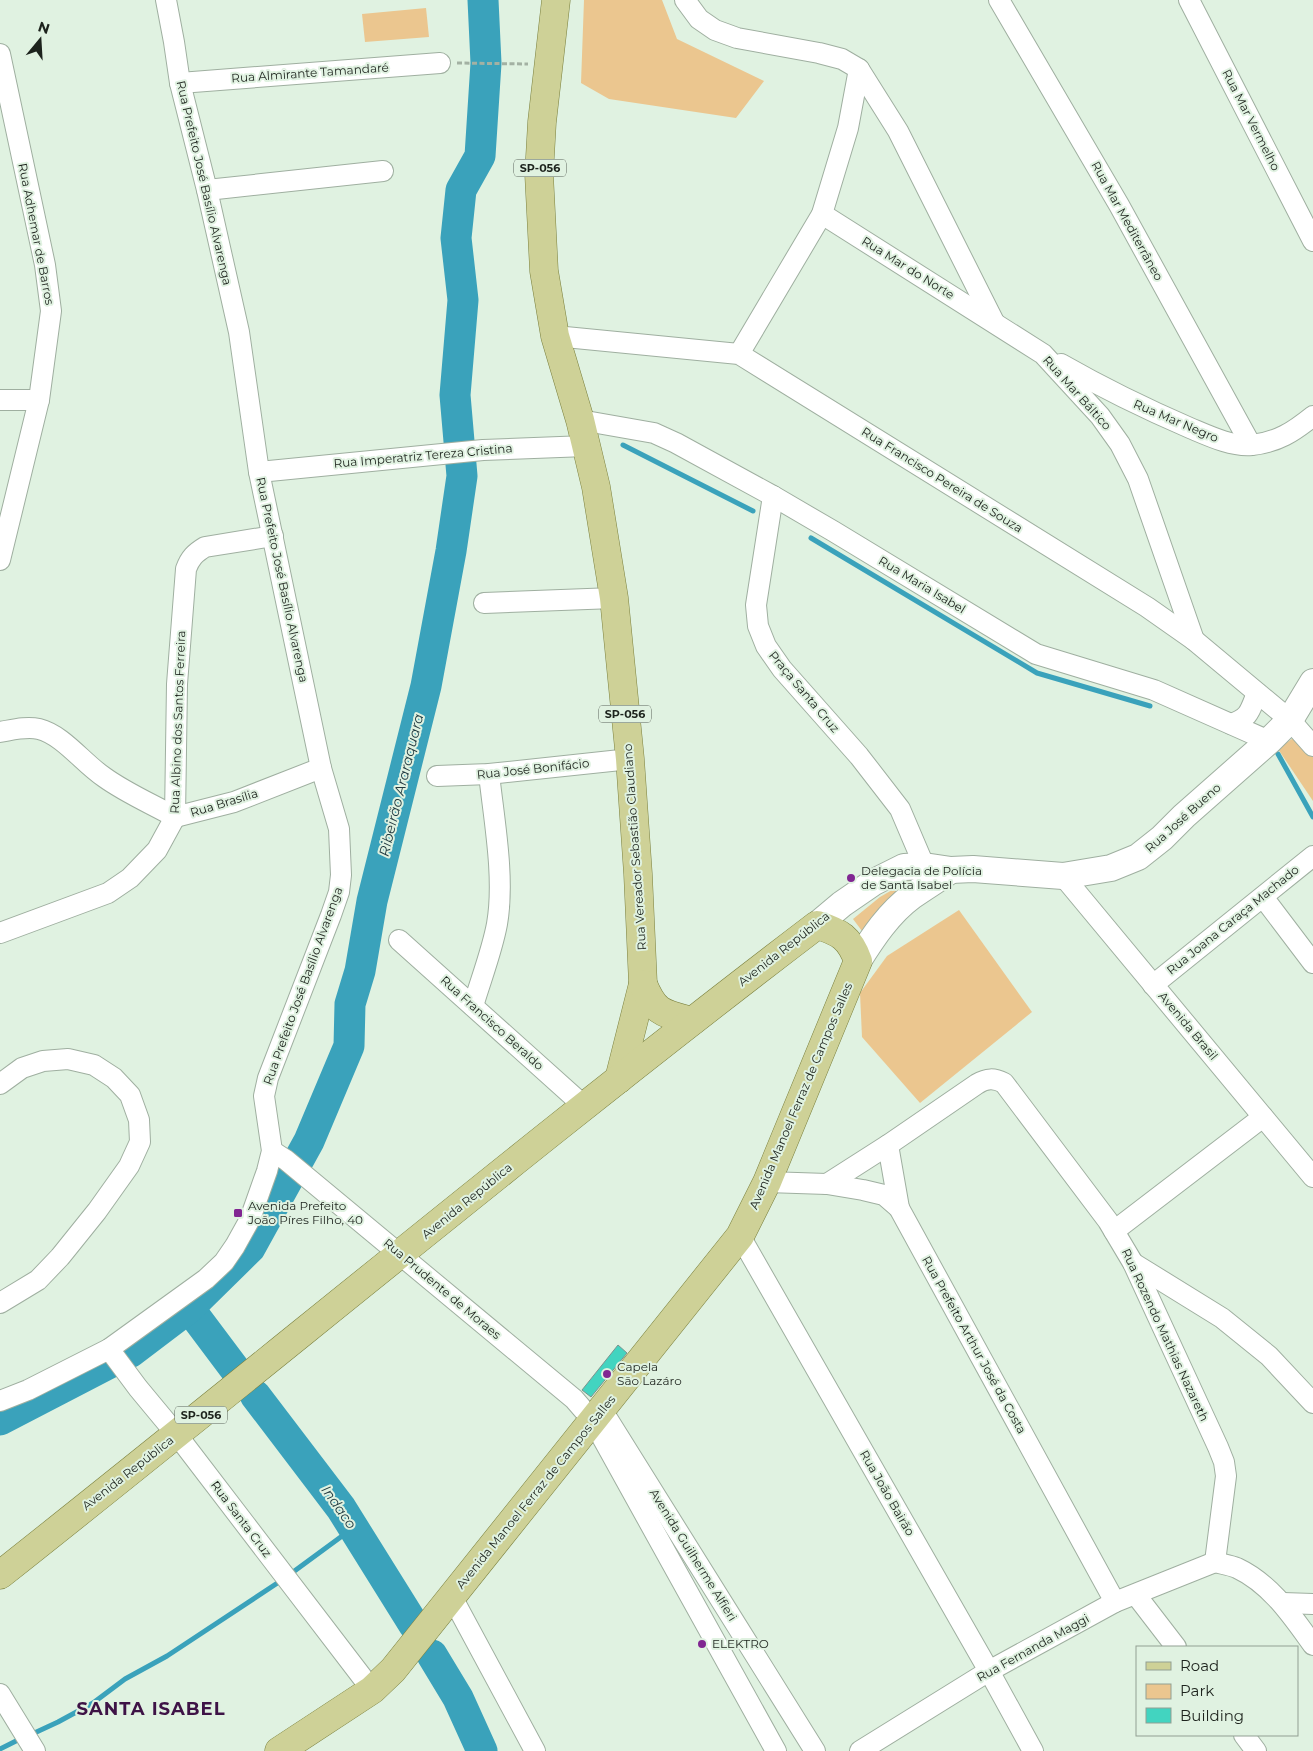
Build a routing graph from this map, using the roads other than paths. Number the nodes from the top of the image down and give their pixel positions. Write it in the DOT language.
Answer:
graph roads {
  1 [pos="166,0"];
  2 [pos="556,0"];
  3 [pos="685,0"];
  4 [pos="999,0"];
  5 [pos="1189,0"];
  6 [pos="0,54"];
  7 [pos="440,63"];
  8 [pos="859,69"];
  9 [pos="180,83"];
  10 [pos="383,171"];
  11 [pos="207,190"];
  12 [pos="822,214"];
  13 [pos="1312,232"];
  14 [pos="994,322"];
  15 [pos="555,336"];
  16 [pos="739,354"];
  17 [pos="1043,354"];
  18 [pos="0,400"];
  19 [pos="39,400"];
  20 [pos="1313,416"];
  21 [pos="583,433"];
  22 [pos="1251,445"];
  23 [pos="259,472"];
  24 [pos="773,496"];
  25 [pos="273,536"];
  26 [pos="0,560"];
  27 [pos="614,598"];
  28 [pos="484,603"];
  29 [pos="1194,640"];
  30 [pos="1313,682"];
  31 [pos="1257,693"];
  32 [pos="1290,720"];
  33 [pos="1231,724"];
  34 [pos="0,732"];
  35 [pos="1269,741"];
  36 [pos="1313,746"];
  37 [pos="630,759"];
  38 [pos="321,768"];
  39 [pos="488,774"];
  40 [pos="437,776"];
  41 [pos="175,817"];
  42 [pos="1313,856"];
  43 [pos="936,873"];
  44 [pos="1063,876"];
  45 [pos="1263,898"];
  46 [pos="817,925"];
  47 [pos="0,933"];
  48 [pos="399,940"];
  49 [pos="858,961"];
  50 [pos="1313,963"];
  51 [pos="643,984"];
  52 [pos="1153,985"];
  53 [pos="473,1006"];
  54 [pos="692,1021"];
  55 [pos="619,1079"];
  56 [pos="0,1084"];
  57 [pos="584,1106"];
  58 [pos="1263,1117"];
  59 [pos="888,1145"];
  60 [pos="279,1155"];
  61 [pos="1313,1177"];
  62 [pos="767,1182"];
  63 [pos="827,1184"];
  64 [pos="899,1208"];
  65 [pos="1114,1231"];
  66 [pos="740,1236"];
  67 [pos="401,1254"];
  68 [pos="1133,1263"];
  69 [pos="0,1303"];
  70 [pos="112,1353"];
  71 [pos="0,1401"];
  72 [pos="1313,1403"];
  73 [pos="597,1416"];
  74 [pos="177,1435"];
  75 [pos="1215,1562"];
  76 [pos="0,1575"];
  77 [pos="1136,1595"];
  78 [pos="452,1597"];
  79 [pos="1115,1602"];
  80 [pos="1283,1603"];
  81 [pos="1313,1604"];
  82 [pos="1313,1645"];
  83 [pos="1175,1646"];
  84 [pos="989,1671"];
  85 [pos="372,1690"];
  86 [pos="0,1694"];
  87 [pos="1245,1736"];
  88 [pos="281,1750"];
  89 [pos="35,1751"];
  90 [pos="535,1751"];
  91 [pos="776,1751"];
  92 [pos="816,1751"];
  93 [pos="860,1751"];
  94 [pos="1032,1751"];
  95 [pos="1256,1751"];
  1 -- 9 [label="street, Rua Prefeito José Basílio Alvarenga"];
  2 -- 15 [label="main road, Rua Vereador Sebastião Claudiano / SP-056"];
  3 -- 8 [label="street"];
  4 -- 22 [label="street, Rua Mar Mediterrâneo"];
  5 -- 13 [label="street, Rua Mar Vermelho"];
  6 -- 19 [label="street, Rua Adhemar de Barros"];
  7 -- 9 [label="street, Rua Almirante Tamandaré"];
  8 -- 12 [label="street"];
  8 -- 14 [label="street"];
  9 -- 11 [label="street, Rua Prefeito José Basílio Alvarenga"];
  10 -- 11 [label="street"];
  11 -- 23 [label="street, Rua Prefeito José Basílio Alvarenga"];
  12 -- 14 [label="street, Rua Mar do Norte"];
  12 -- 16 [label="street"];
  14 -- 17 [label="street, Rua Mar Báltico"];
  15 -- 16 [label="street, Rua Francisco Pereira de Souza"];
  15 -- 21 [label="main road, Rua Vereador Sebastião Claudiano / SP-056"];
  16 -- 29 [label="street, Rua Francisco Pereira de Souza"];
  17 -- 22 [label="street, Rua Mar Negro"];
  17 -- 29 [label="street, Rua Mar Báltico"];
  18 -- 19 [label="street"];
  19 -- 26 [label="street, Rua Adhemar de Barros"];
  20 -- 22 [label="street, Rua Mar Negro"];
  21 -- 23 [label="street, Rua Imperatriz Tereza Cristina"];
  21 -- 24 [label="street, Rua Maria Isabel"];
  21 -- 27 [label="main road, Rua Vereador Sebastião Claudiano / SP-056"];
  23 -- 25 [label="street, Rua Prefeito José Basílio Alvarenga"];
  24 -- 33 [label="street, Rua Maria Isabel"];
  24 -- 43 [label="street, Praça Santa Cruz"];
  25 -- 38 [label="street, Rua Prefeito José Basílio Alvarenga"];
  25 -- 41 [label="street, Rua Albino dos Santos Ferreira"];
  27 -- 28 [label="street"];
  27 -- 37 [label="main road, Rua Vereador Sebastião Claudiano / SP-056"];
  29 -- 31 [label="street, Rua Francisco Pereira de Souza"];
  30 -- 32 [label="street, Rua José Bueno"];
  31 -- 32 [label="street, Rua Francisco Pereira de Souza"];
  31 -- 33 [label="street"];
  32 -- 35 [label="street, Rua José Bueno"];
  32 -- 36 [label="street, Rua Francisco Pereira de Souza"];
  33 -- 35 [label="street, Rua Maria Isabel"];
  34 -- 41 [label="street, Rua Brasília"];
  35 -- 44 [label="street, Rua José Bueno"];
  37 -- 39 [label="street, Rua José Bonifácio"];
  37 -- 51 [label="main road, Rua Vereador Sebastião Claudiano / SP-056"];
  38 -- 41 [label="street, Rua Brasília"];
  38 -- 60 [label="street, Rua Prefeito José Basílio Alvarenga"];
  39 -- 40 [label="street, Rua José Bonifácio"];
  39 -- 53 [label="street"];
  41 -- 47 [label="street, Rua Albino dos Santos Ferreira"];
  42 -- 45 [label="street, Rua Joana Caraça Machado"];
  43 -- 44 [label="street, Rua José Bueno"];
  43 -- 46 [label="street, Avenida República"];
  43 -- 49 [label="street, Avenida Manoel Ferraz de Campos Salles"];
  44 -- 52 [label="street, Avenida Brasil"];
  45 -- 50 [label="street"];
  45 -- 52 [label="street, Rua Joana Caraça Machado"];
  46 -- 49 [label="main road"];
  46 -- 54 [label="main road, Avenida República / SP-056"];
  48 -- 53 [label="street, Rua Francisco Beraldo"];
  49 -- 62 [label="main road, Avenida Manoel Ferraz de Campos Salles"];
  51 -- 54 [label="main road, SP-056"];
  51 -- 55 [label="main road, SP-056"];
  52 -- 58 [label="street, Avenida Brasil"];
  53 -- 57 [label="street, Rua Francisco Beraldo"];
  54 -- 55 [label="main road, Avenida República / SP-056"];
  55 -- 57 [label="main road, Avenida República / SP-056"];
  56 -- 69 [label="street"];
  57 -- 67 [label="main road, Avenida República / SP-056"];
  58 -- 61 [label="street, Avenida Brasil"];
  58 -- 65 [label="street"];
  59 -- 63 [label="street, Rua Rozendo Mathias Nazareth"];
  59 -- 64 [label="street"];
  59 -- 65 [label="street, Rua Rozendo Mathias Nazareth"];
  60 -- 67 [label="street, Rua Prudente de Moraes"];
  60 -- 70 [label="street"];
  62 -- 63 [label="street, Rua Prefeito Arthur José da Costa"];
  62 -- 66 [label="main road, Avenida Manoel Ferraz de Campos Salles"];
  63 -- 64 [label="street, Rua Prefeito Arthur José da Costa"];
  64 -- 79 [label="street, Rua Prefeito Arthur José da Costa"];
  65 -- 68 [label="street, Rua Rozendo Mathias Nazareth"];
  66 -- 73 [label="main road, Avenida Manoel Ferraz de Campos Salles"];
  66 -- 84 [label="street, Rua João Bairão"];
  67 -- 73 [label="street, Rua Prudente de Moraes"];
  67 -- 74 [label="main road, Avenida República / SP-056"];
  68 -- 72 [label="street"];
  68 -- 75 [label="street, Rua Rozendo Mathias Nazareth"];
  70 -- 71 [label="street"];
  70 -- 74 [label="street, Rua Santa Cruz"];
  73 -- 78 [label="main road, Avenida Manoel Ferraz de Campos Salles"];
  73 -- 91 [label="street, Avenida Guilherme Alfieri"];
  73 -- 92 [label="street, Avenida Guilherme Alfieri"];
  74 -- 76 [label="main road, Avenida República / SP-056"];
  74 -- 85 [label="street, Rua Santa Cruz"];
  75 -- 77 [label="street, Rua Fernanda Maggi"];
  75 -- 80 [label="street"];
  77 -- 79 [label="street, Rua Fernanda Maggi"];
  77 -- 83 [label="street"];
  78 -- 85 [label="main road, Avenida Manoel Ferraz de Campos Salles"];
  78 -- 90 [label="street"];
  79 -- 84 [label="street, Rua Fernanda Maggi"];
  80 -- 81 [label="street"];
  80 -- 82 [label="street"];
  84 -- 93 [label="street, Rua Fernanda Maggi"];
  84 -- 94 [label="street, Rua João Bairão"];
  85 -- 88 [label="main road, Avenida Manoel Ferraz de Campos Salles"];
  86 -- 89 [label="street"];
  87 -- 95 [label="street"];
}
